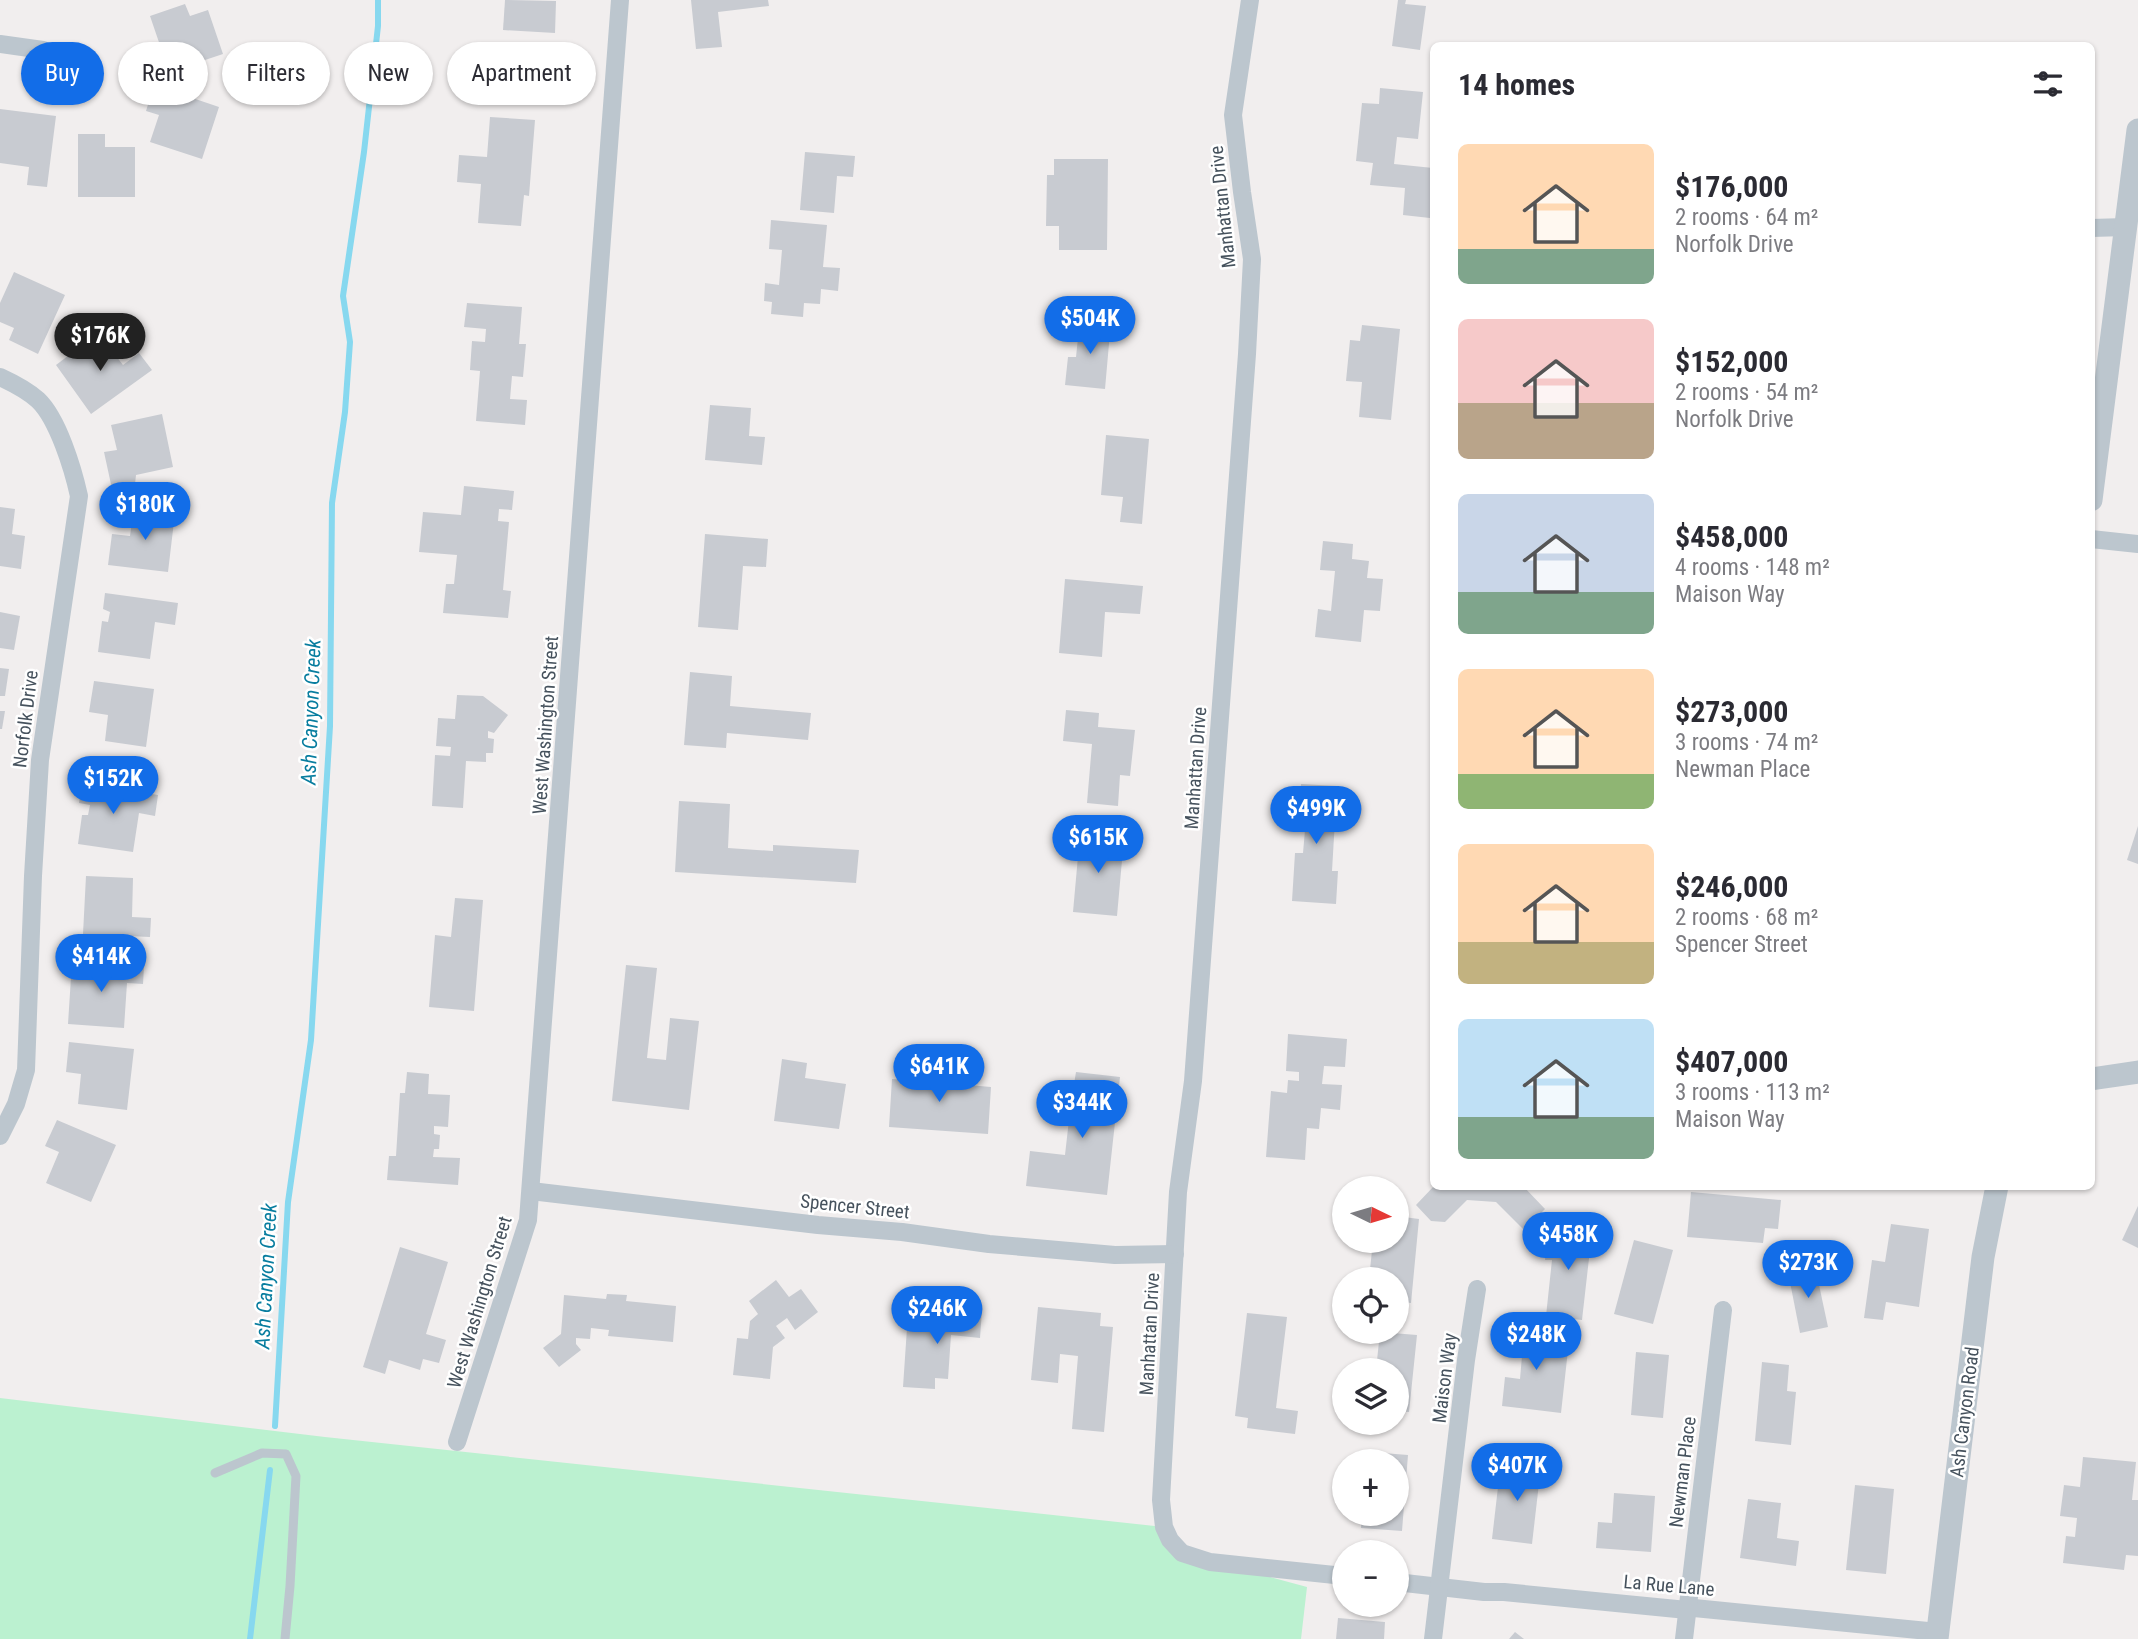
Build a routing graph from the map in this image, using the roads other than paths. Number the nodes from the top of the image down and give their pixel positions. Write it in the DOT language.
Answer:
graph roads {
  1 [pos="620,0"];
  2 [pos="1250,0"];
  3 [pos="0,44"];
  4 [pos="21,47"];
  5 [pos="2138,130"];
  6 [pos="2126,227"];
  7 [pos="2095,228"];
  8 [pos="0,377"];
  9 [pos="2095,469"];
  10 [pos="2095,539"];
  11 [pos="2138,544"];
  12 [pos="2138,1072"];
  13 [pos="2095,1078"];
  14 [pos="0,1136"];
  15 [pos="1996,1190"];
  16 [pos="531,1191"];
  17 [pos="1175,1254"];
  18 [pos="1477,1289"];
  19 [pos="1723,1310"];
  20 [pos="457,1442"];
  21 [pos="215,1473"];
  22 [pos="1332,1575"];
  23 [pos="1409,1583"];
  24 [pos="1439,1586"];
  25 [pos="1687,1610"];
  26 [pos="1938,1635"];
  27 [pos="285,1639"];
  28 [pos="1433,1639"];
  29 [pos="1684,1639"];
  1 -- 16 [label="street, West Washington Street"];
  2 -- 17 [label="street, Manhattan Drive"];
  3 -- 4 [label="street"];
  5 -- 6 [label="street"];
  6 -- 7 [label="street"];
  6 -- 9 [label="street"];
  8 -- 14 [label="street, Norfolk Drive"];
  10 -- 11 [label="street"];
  12 -- 13 [label="street"];
  15 -- 26 [label="street, Ash Canyon Road"];
  16 -- 17 [label="street, Spencer Street"];
  16 -- 20 [label="street, West Washington Street"];
  17 -- 22 [label="street, Manhattan Drive"];
  18 -- 24 [label="street, Maison Way"];
  19 -- 25 [label="street, Newman Place"];
  21 -- 27 [label="lane"];
  23 -- 24 [label="street, La Rue Lane"];
  24 -- 25 [label="street, La Rue Lane"];
  24 -- 28 [label="street, Maison Way"];
  25 -- 26 [label="street, La Rue Lane"];
  25 -- 29 [label="street, Newman Place"];
}
